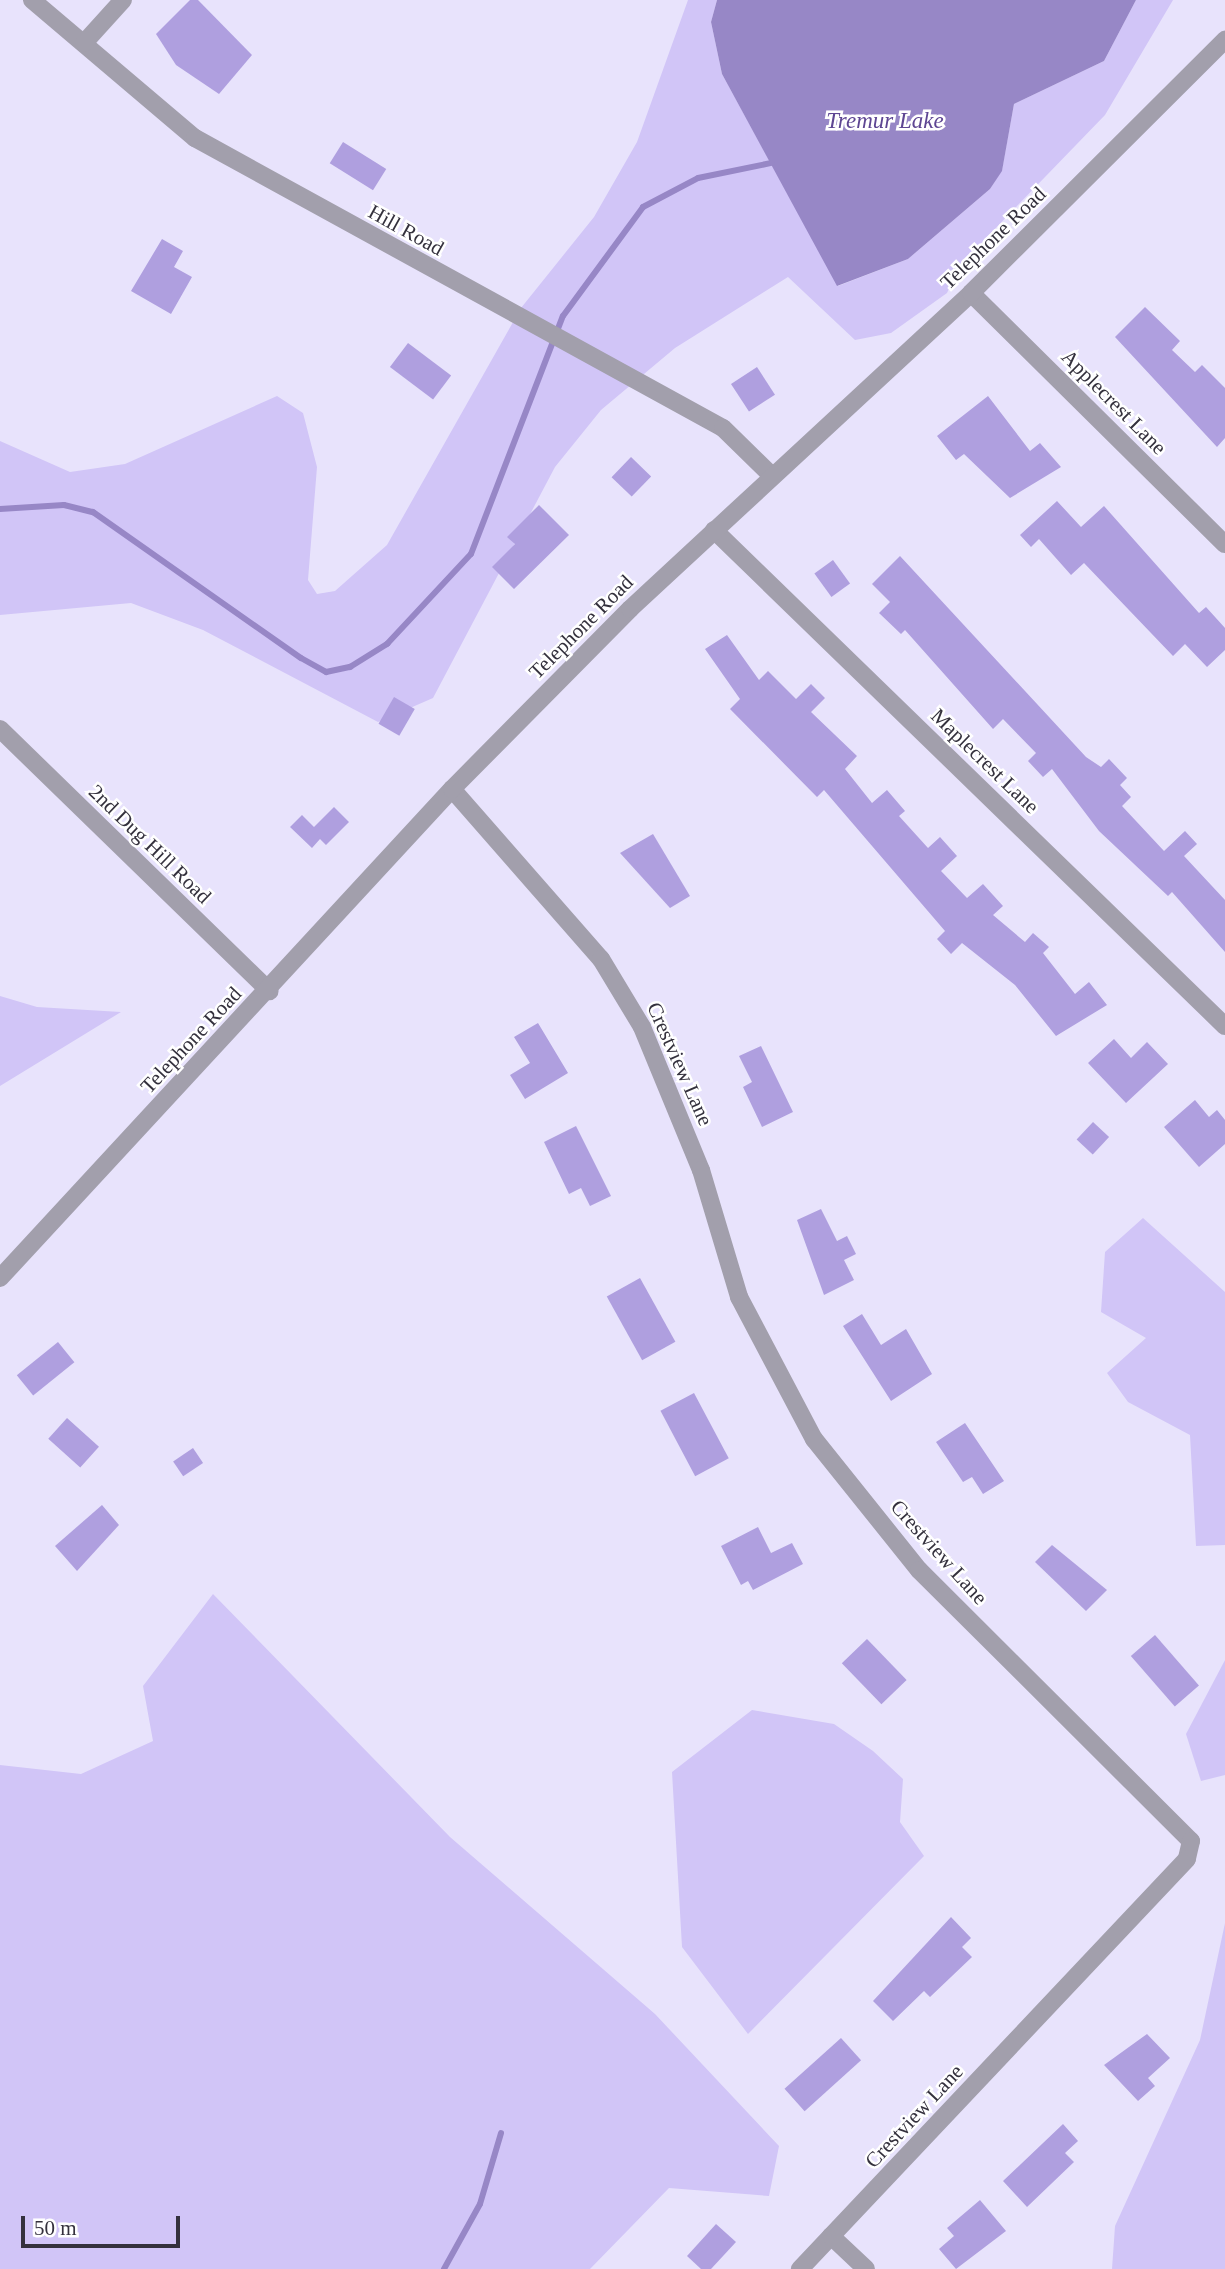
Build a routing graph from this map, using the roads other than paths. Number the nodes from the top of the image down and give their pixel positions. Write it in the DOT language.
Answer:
graph roads {
  1 [pos="32,0"];
  2 [pos="122,0"];
  3 [pos="1225,40"];
  4 [pos="85,43"];
  5 [pos="971,293"];
  6 [pos="772,476"];
  7 [pos="714,530"];
  8 [pos="1225,544"];
  9 [pos="0,729"];
  10 [pos="452,789"];
  11 [pos="269,991"];
  12 [pos="1225,1026"];
  13 [pos="0,1278"];
  14 [pos="831,2236"];
  15 [pos="800,2269"];
  16 [pos="866,2269"];
  1 -- 4 [label="street, Hill Road"];
  2 -- 4 [label="street"];
  3 -- 5 [label="street, Telephone Road"];
  4 -- 6 [label="street, Hill Road"];
  5 -- 6 [label="street, Telephone Road"];
  5 -- 8 [label="street, Applecrest Lane"];
  6 -- 7 [label="street, Telephone Road"];
  7 -- 10 [label="street, Telephone Road"];
  7 -- 12 [label="street, Maplecrest Lane"];
  9 -- 11 [label="street, 2nd Dug Hill Road"];
  10 -- 11 [label="street, Telephone Road"];
  10 -- 14 [label="street, Crestview Lane"];
  11 -- 13 [label="street, Telephone Road"];
  14 -- 15 [label="street"];
  14 -- 16 [label="street"];
}
